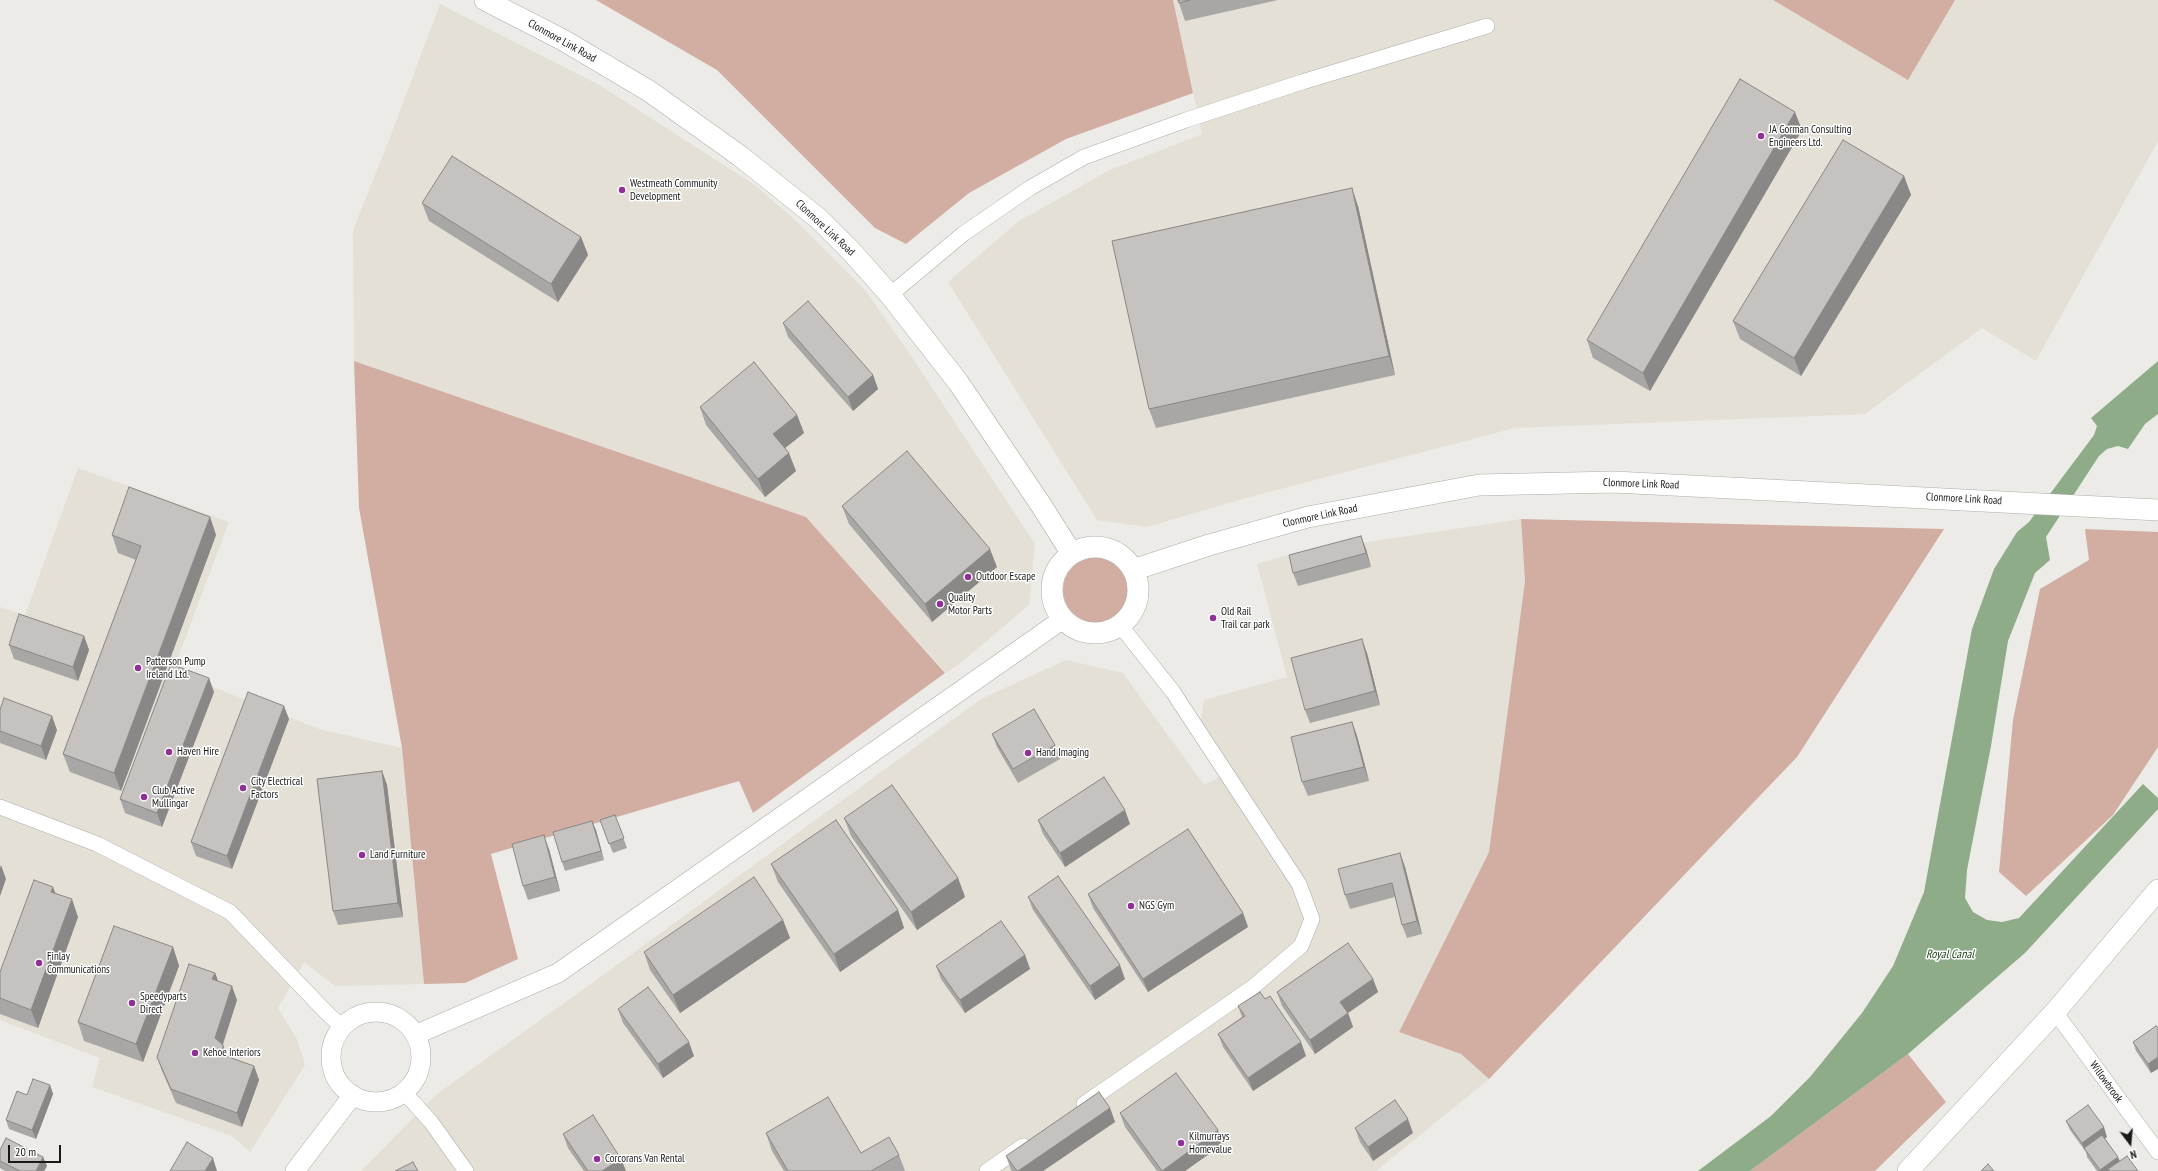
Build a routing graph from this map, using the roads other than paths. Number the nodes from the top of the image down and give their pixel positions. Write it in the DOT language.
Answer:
graph roads {
  1 [pos="485,0"];
  2 [pos="1487,26"];
  3 [pos="890,295"];
  4 [pos="2158,510"];
  5 [pos="1072,554"];
  6 [pos="1133,570"];
  7 [pos="1063,619"];
  8 [pos="1120,625"];
  9 [pos="0,807"];
  10 [pos="2158,890"];
  11 [pos="2055,1012"];
  12 [pos="342,1027"];
  13 [pos="415,1035"];
  14 [pos="404,1092"];
  15 [pos="353,1095"];
  16 [pos="1071,1113"];
  17 [pos="1032,1140"];
  18 [pos="2158,1152"];
  19 [pos="296,1171"];
  20 [pos="466,1171"];
  21 [pos="987,1171"];
  22 [pos="1908,1171"];
  1 -- 3 [label="main road, Clonmore Link Road"];
  2 -- 3 [label="street"];
  3 -- 5 [label="main road, Clonmore Link Road"];
  4 -- 6 [label="main road, Clonmore Link Road"];
  5 -- 6 [label="main road"];
  5 -- 7 [label="main road"];
  6 -- 8 [label="main road"];
  7 -- 8 [label="main road"];
  7 -- 13 [label="street"];
  8 -- 16 [label="street"];
  9 -- 12 [label="street"];
  10 -- 11 [label="main road"];
  11 -- 18 [label="street, Willowbrook"];
  11 -- 22 [label="main road"];
  12 -- 13 [label="street"];
  12 -- 15 [label="street"];
  13 -- 14 [label="street"];
  14 -- 15 [label="street"];
  14 -- 20 [label="street"];
  15 -- 19 [label="street"];
  17 -- 21 [label="street"];
}
